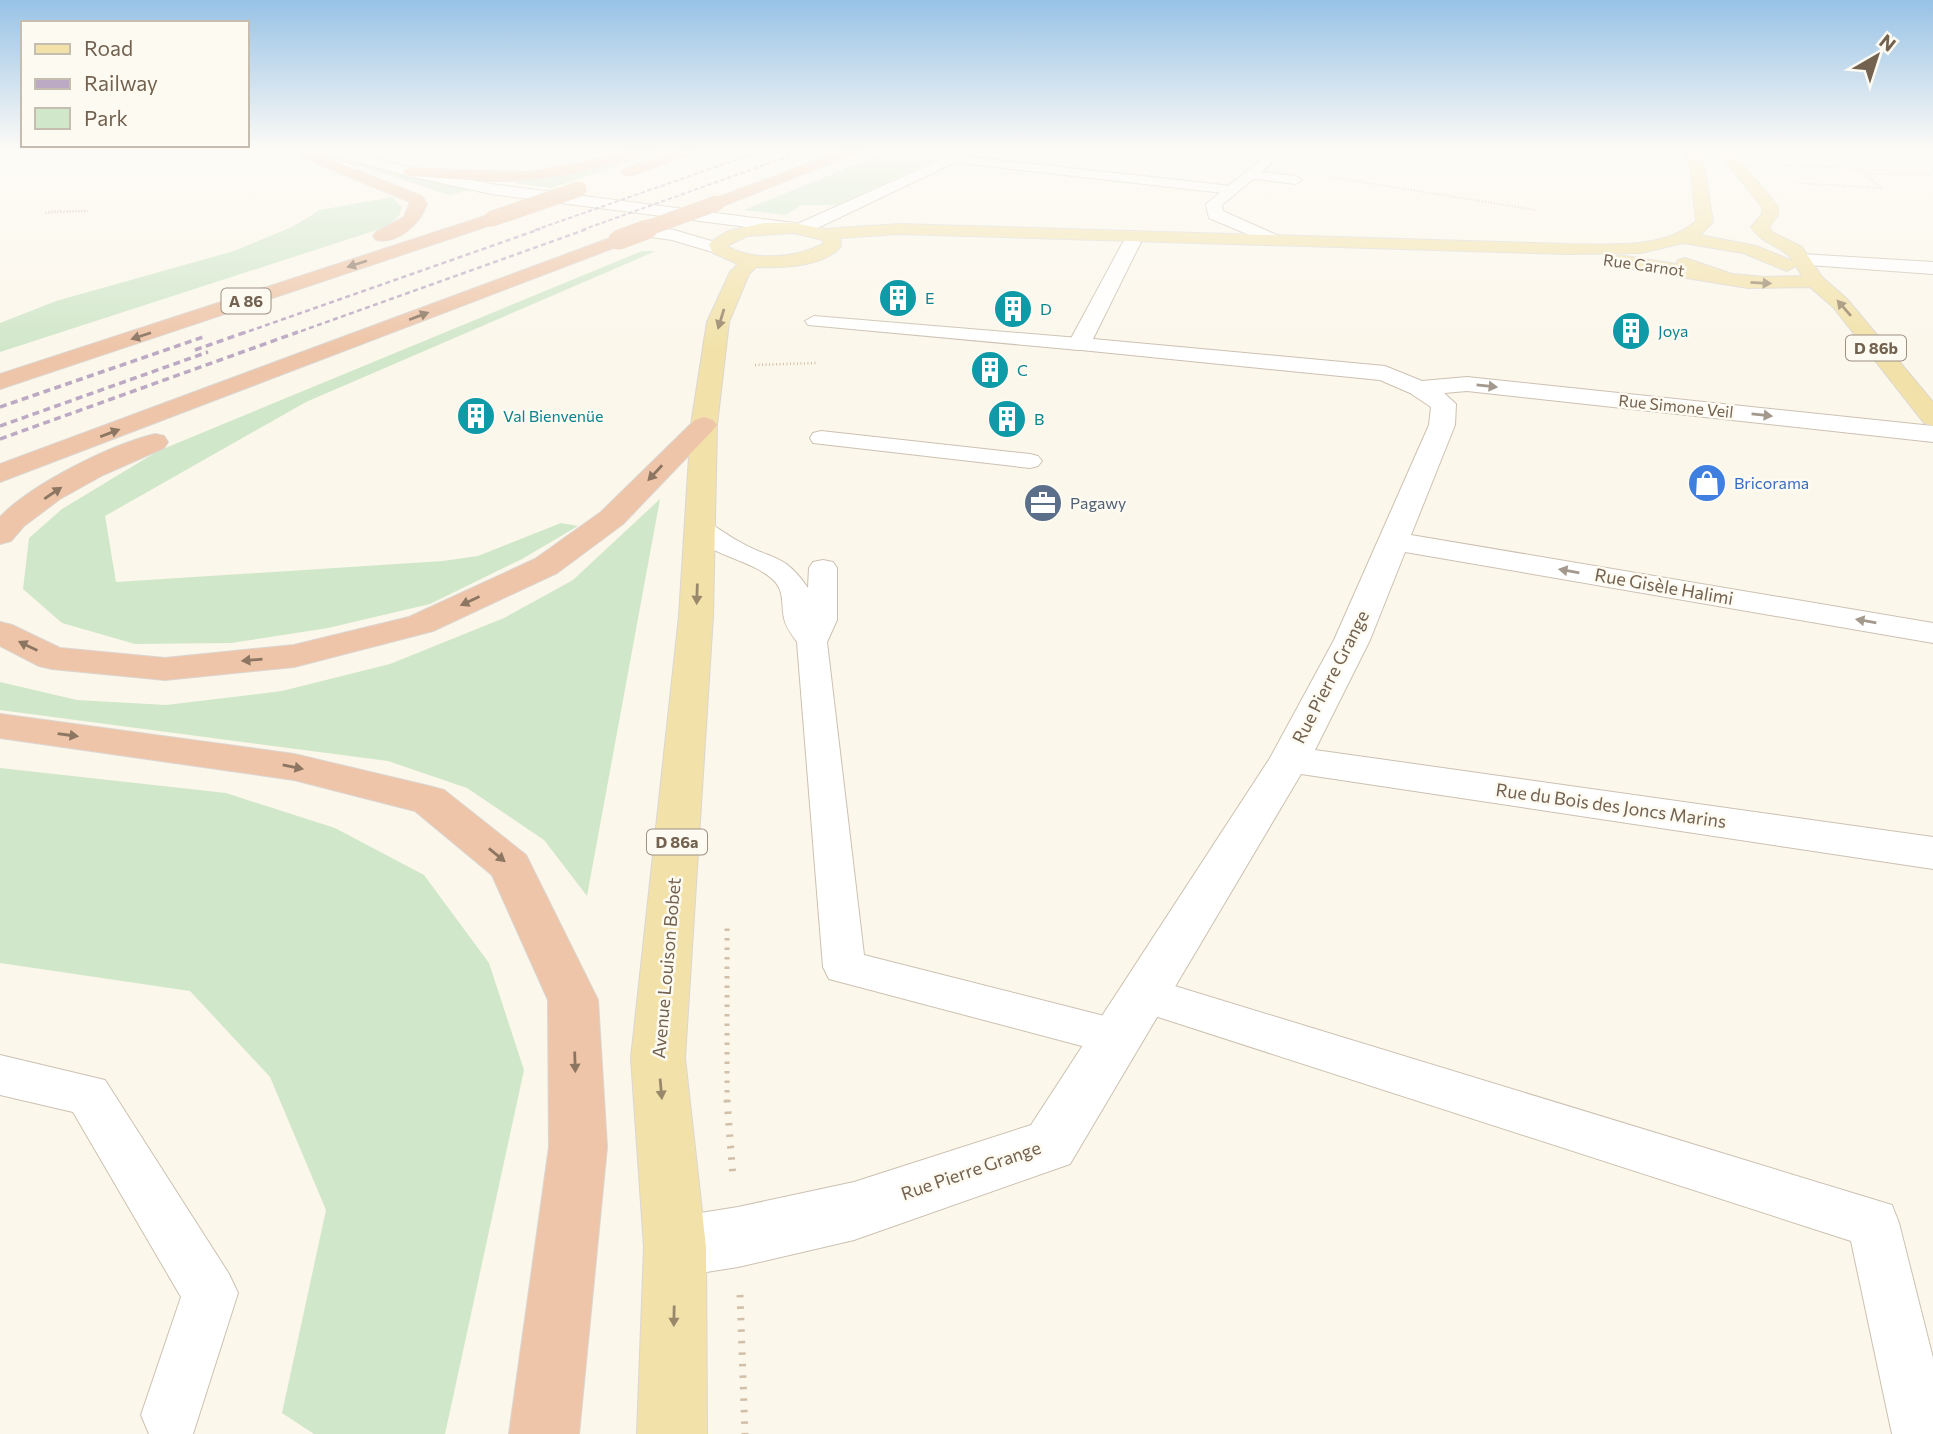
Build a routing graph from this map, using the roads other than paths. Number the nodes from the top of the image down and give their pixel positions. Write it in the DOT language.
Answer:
graph roads {
  1 [pos="416,215"];
  2 [pos="465,215"];
  3 [pos="468,215"];
  4 [pos="515,215"];
  5 [pos="596,215"];
  6 [pos="676,215"];
  7 [pos="689,215"];
  8 [pos="829,215"];
  9 [pos="1217,215"];
  10 [pos="1706,215"];
  11 [pos="1770,215"];
  12 [pos="556,218"];
  13 [pos="797,229"];
  14 [pos="613,233"];
  15 [pos="382,236"];
  16 [pos="1273,240"];
  17 [pos="1674,240"];
  18 [pos="825,242"];
  19 [pos="738,247"];
  20 [pos="1130,247"];
  21 [pos="1802,260"];
  22 [pos="293,265"];
  23 [pos="1933,268"];
  24 [pos="1707,275"];
  25 [pos="1815,281"];
  26 [pos="152,311"];
  27 [pos="814,321"];
  28 [pos="1079,344"];
  29 [pos="333,349"];
  30 [pos="0,360"];
  31 [pos="0,382"];
  32 [pos="1419,388"];
  33 [pos="1933,418"];
  34 [pos="704,425"];
  35 [pos="1933,434"];
  36 [pos="821,438"];
  37 [pos="1030,460"];
  38 [pos="0,474"];
  39 [pos="700,528"];
  40 [pos="0,536"];
  41 [pos="1395,541"];
  42 [pos="823,568"];
  43 [pos="0,632"];
  44 [pos="1933,633"];
  45 [pos="812,642"];
  46 [pos="0,726"];
  47 [pos="1290,758"];
  48 [pos="1933,853"];
  49 [pos="1142,994"];
  50 [pos="1116,1037"];
  51 [pos="0,1075"];
  52 [pos="675,1247"];
  53 [pos="171,1415"];
  54 [pos="544,1434"];
  55 [pos="672,1434"];
  56 [pos="1923,1434"];
  1 -- 15 [label="highway"];
  2 -- 15 [label="highway"];
  3 -- 31 [label="highway, A 86, one-way"];
  4 -- 12 [label="street"];
  5 -- 19 [label="street"];
  6 -- 14 [label="highway, bridge"];
  7 -- 13 [label="street"];
  8 -- 13 [label="street"];
  9 -- 16 [label="street"];
  10 -- 17 [label="main road"];
  11 -- 21 [label="main road"];
  13 -- 18 [label="main road"];
  13 -- 19 [label="main road"];
  14 -- 19 [label="street"];
  29 -- 14 [label="highway, one-way"];
  15 -- 22 [label="highway"];
  16 -- 17 [label="main road, Rue Carnot"];
  16 -- 18 [label="main road, Rue Carnot"];
  17 -- 24 [label="main road"];
  17 -- 25 [label="main road, Rue Carnot"];
  18 -- 19 [label="main road"];
  18 -- 20 [label="main road, Rue Carnot"];
  19 -- 34 [label="main road, Avenue Louison Bobet / D 86a, one-way"];
  20 -- 24 [label="main road, Rue Carnot"];
  20 -- 28 [label="street"];
  21 -- 23 [label="street"];
  21 -- 25 [label="main road, D 86b"];
  24 -- 25 [label="main road, Rue Carnot, one-way"];
  33 -- 25 [label="main road, D 86b, one-way"];
  26 -- 30 [label="highway"];
  27 -- 28 [label="lane, Rue Pierre Grange"];
  28 -- 32 [label="street, Rue Pierre Grange"];
  38 -- 29 [label="highway, one-way"];
  40 -- 29 [label="highway, one-way"];
  32 -- 35 [label="street, Rue Simone Veil, one-way"];
  32 -- 41 [label="street, Rue Pierre Grange"];
  34 -- 39 [label="main road, Avenue Louison Bobet / D 86a"];
  34 -- 43 [label="highway, one-way"];
  36 -- 37 [label="lane"];
  39 -- 45 [label="lane"];
  39 -- 52 [label="main road, Avenue Louison Bobet / D 86a, one-way"];
  44 -- 41 [label="street, Rue Gisèle Halimi, one-way"];
  41 -- 47 [label="street, Rue Pierre Grange"];
  42 -- 45 [label="lane"];
  45 -- 50 [label="lane"];
  46 -- 54 [label="highway, one-way"];
  47 -- 48 [label="street, Rue du Bois des Joncs Marins"];
  47 -- 49 [label="street, Rue Pierre Grange"];
  49 -- 50 [label="street, Rue Pierre Grange"];
  49 -- 56 [label="lane"];
  50 -- 52 [label="street, Rue Pierre Grange"];
  51 -- 53 [label="lane"];
  52 -- 55 [label="main road, Avenue Louison Bobet / D 86a, one-way"];
}
